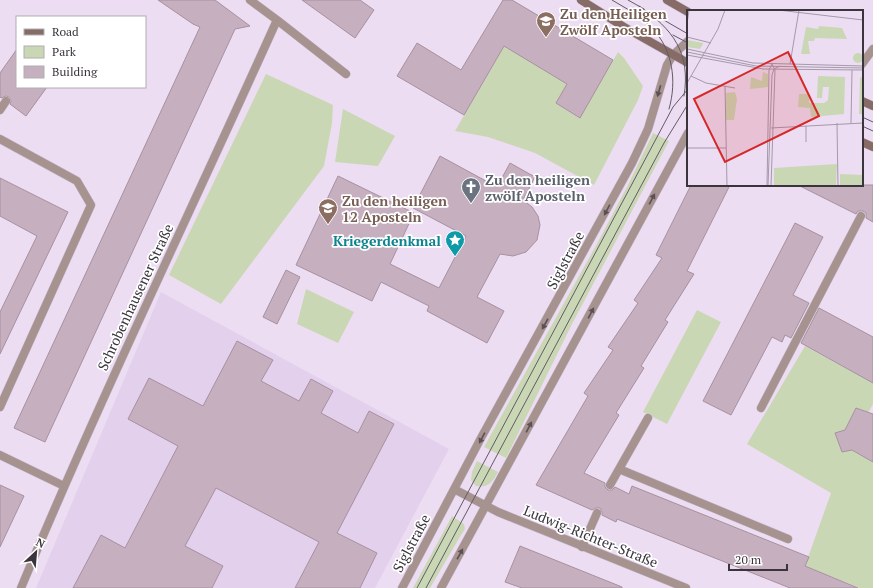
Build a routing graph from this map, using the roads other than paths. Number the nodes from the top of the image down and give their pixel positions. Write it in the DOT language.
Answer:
graph roads {
  1 [pos="250,0"];
  2 [pos="581,0"];
  3 [pos="666,0"];
  4 [pos="687,11"];
  5 [pos="277,20"];
  6 [pos="687,42"];
  7 [pos="873,49"];
  8 [pos="673,55"];
  9 [pos="687,62"];
  10 [pos="863,63"];
  11 [pos="346,74"];
  12 [pos="6,101"];
  13 [pos="863,101"];
  14 [pos="873,106"];
  15 [pos="0,110"];
  16 [pos="687,135"];
  17 [pos="0,139"];
  18 [pos="863,142"];
  19 [pos="873,147"];
  20 [pos="861,216"];
  21 [pos="0,407"];
  22 [pos="761,408"];
  23 [pos="648,418"];
  24 [pos="0,455"];
  25 [pos="619,469"];
  26 [pos="610,485"];
  27 [pos="64,486"];
  28 [pos="454,489"];
  29 [pos="486,506"];
  30 [pos="597,513"];
  31 [pos="788,539"];
  32 [pos="582,547"];
  33 [pos="21,588"];
  34 [pos="402,588"];
  35 [pos="441,588"];
  36 [pos="686,588"];
  1 -- 5 [label="street"];
  2 -- 8 [label="main road"];
  3 -- 4 [label="main road"];
  5 -- 11 [label="street"];
  5 -- 27 [label="street, Schrobenhausener Straße"];
  6 -- 8 [label="street, Siglstraße"];
  7 -- 10 [label="street"];
  8 -- 9 [label="main road"];
  8 -- 28 [label="street, Siglstraße, one-way"];
  12 -- 15 [label="street"];
  13 -- 14 [label="main road"];
  29 -- 16 [label="street, one-way"];
  17 -- 21 [label="street"];
  18 -- 19 [label="main road"];
  20 -- 22 [label="street"];
  23 -- 25 [label="street"];
  24 -- 27 [label="street"];
  25 -- 26 [label="street"];
  25 -- 31 [label="street"];
  27 -- 33 [label="street, Schrobenhausener Straße"];
  28 -- 29 [label="street"];
  28 -- 34 [label="street, Siglstraße"];
  29 -- 32 [label="street, Ludwig-Richter-Straße"];
  35 -- 29 [label="street, one-way"];
  30 -- 32 [label="street"];
  32 -- 36 [label="street, Ludwig-Richter-Straße"];
}
